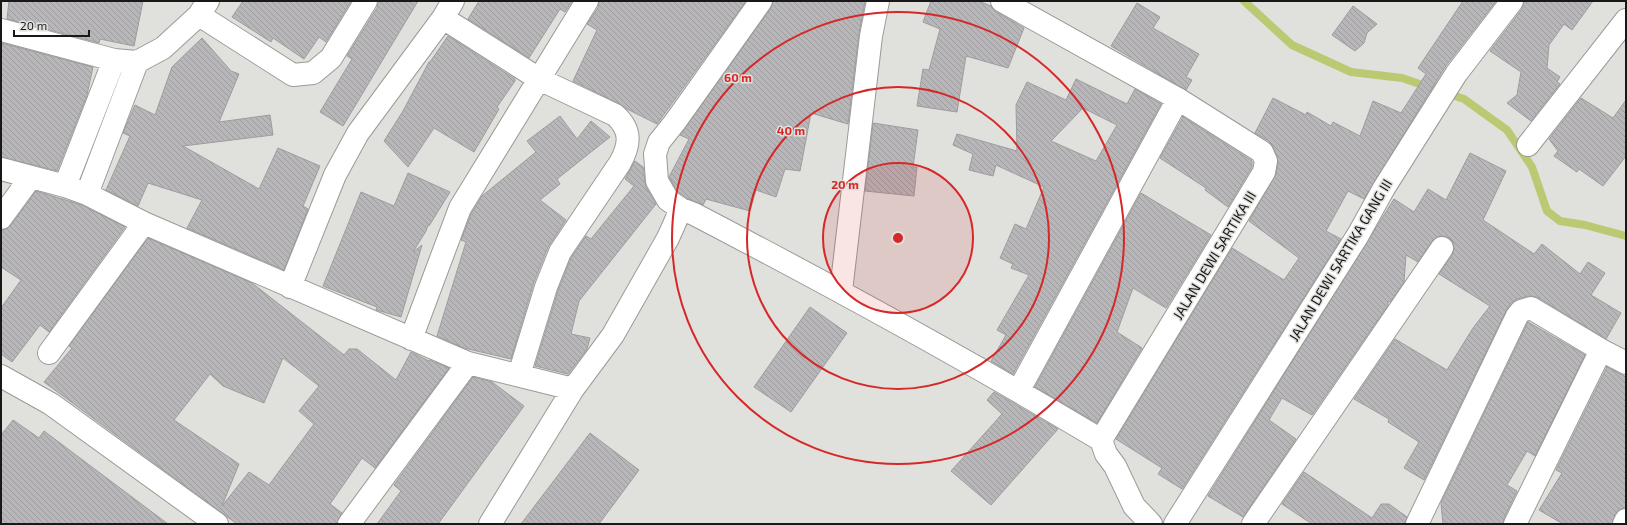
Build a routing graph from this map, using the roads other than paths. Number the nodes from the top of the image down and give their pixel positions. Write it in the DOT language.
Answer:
graph roads {
  1 [pos="366,1"];
  2 [pos="587,1"];
  3 [pos="761,1"];
  4 [pos="878,1"];
  5 [pos="1002,1"];
  6 [pos="1512,1"];
  7 [pos="203,8"];
  8 [pos="448,9"];
  9 [pos="1626,20"];
  10 [pos="1,30"];
  11 [pos="114,60"];
  12 [pos="137,62"];
  13 [pos="539,79"];
  14 [pos="1178,99"];
  15 [pos="1528,145"];
  16 [pos="1,169"];
  17 [pos="31,177"];
  18 [pos="65,186"];
  19 [pos="87,194"];
  20 [pos="681,209"];
  21 [pos="1,218"];
  22 [pos="144,223"];
  23 [pos="1442,248"];
  24 [pos="290,287"];
  25 [pos="841,291"];
  26 [pos="411,339"];
  27 [pos="1601,350"];
  28 [pos="49,354"];
  29 [pos="468,363"];
  30 [pos="1626,363"];
  31 [pos="519,375"];
  32 [pos="1,376"];
  33 [pos="572,389"];
  34 [pos="1019,390"];
  35 [pos="1101,440"];
  36 [pos="1626,520"];
  37 [pos="217,524"];
  38 [pos="349,524"];
  39 [pos="490,524"];
  40 [pos="1151,524"];
  41 [pos="1175,524"];
  42 [pos="1253,524"];
  43 [pos="1417,524"];
  44 [pos="1515,524"];
  45 [pos="1624,524"];
  1 -- 7 [label="street"];
  2 -- 13 [label="street"];
  3 -- 20 [label="street"];
  4 -- 25 [label="street"];
  5 -- 14 [label="street, JALAN DEWI SARTIKA III"];
  6 -- 41 [label="street, JALAN DEWI SARTIKA GANG III"];
  7 -- 12 [label="street"];
  8 -- 13 [label="street"];
  8 -- 24 [label="street"];
  9 -- 15 [label="street"];
  10 -- 11 [label="street"];
  11 -- 12 [label="street"];
  11 -- 18 [label="street"];
  12 -- 19 [label="street"];
  13 -- 26 [label="street"];
  13 -- 31 [label="street"];
  14 -- 34 [label="street"];
  14 -- 35 [label="street, JALAN DEWI SARTIKA III"];
  16 -- 17 [label="street"];
  17 -- 18 [label="street"];
  17 -- 21 [label="street"];
  18 -- 19 [label="street"];
  19 -- 22 [label="street"];
  20 -- 25 [label="street"];
  20 -- 33 [label="street"];
  22 -- 24 [label="street"];
  22 -- 28 [label="street"];
  23 -- 42 [label="street"];
  24 -- 26 [label="street"];
  25 -- 34 [label="street"];
  26 -- 29 [label="street"];
  27 -- 30 [label="street"];
  27 -- 43 [label="street"];
  27 -- 44 [label="street"];
  29 -- 31 [label="street"];
  29 -- 38 [label="street"];
  31 -- 33 [label="street"];
  32 -- 37 [label="street"];
  33 -- 39 [label="street"];
  34 -- 35 [label="street"];
  35 -- 40 [label="street"];
  36 -- 45 [label="street"];
}
